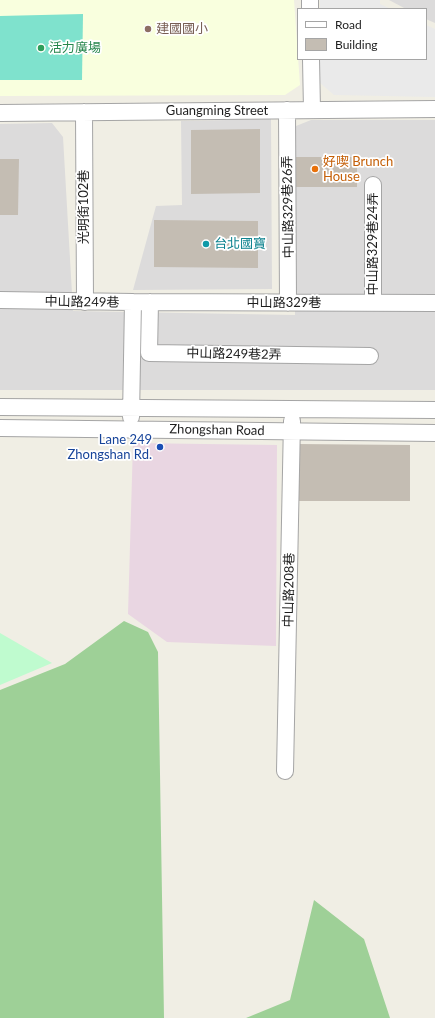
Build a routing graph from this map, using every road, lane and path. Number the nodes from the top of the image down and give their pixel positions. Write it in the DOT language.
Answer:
graph roads {
  1 [pos="311,60"];
  2 [pos="435,109"];
  3 [pos="287,110"];
  4 [pos="312,110"];
  5 [pos="84,112"];
  6 [pos="0,113"];
  7 [pos="373,185"];
  8 [pos="0,300"];
  9 [pos="85,302"];
  10 [pos="133,302"];
  11 [pos="150,302"];
  12 [pos="288,303"];
  13 [pos="372,303"];
  14 [pos="435,303"];
  15 [pos="370,356"];
  16 [pos="0,407"];
  17 [pos="131,408"];
  18 [pos="292,409"];
  19 [pos="435,410"];
  20 [pos="0,428"];
  21 [pos="131,430"];
  22 [pos="292,431"];
  23 [pos="435,433"];
  24 [pos="285,771"];
  1 -- 4 [label="street"];
  2 -- 4 [label="street, Guangming Street"];
  3 -- 4 [label="street, Guangming Street"];
  3 -- 5 [label="street, Guangming Street"];
  3 -- 12 [label="street, 中山路329巷26弄"];
  5 -- 6 [label="street, Guangming Street"];
  5 -- 9 [label="street, 光明街102巷"];
  7 -- 13 [label="street, 中山路329巷24弄"];
  8 -- 9 [label="street, 中山路249巷"];
  9 -- 10 [label="street, 中山路249巷"];
  10 -- 11 [label="street, 中山路329巷"];
  10 -- 17 [label="street, 中山路249巷"];
  11 -- 12 [label="street, 中山路329巷"];
  11 -- 15 [label="street, 中山路249巷2弄"];
  12 -- 13 [label="street, 中山路329巷"];
  13 -- 14 [label="street, 中山路329巷"];
  16 -- 17 [label="street, Zhongshan Road"];
  17 -- 18 [label="street, Zhongshan Road"];
  17 -- 21 [label="street, 中山路249巷"];
  18 -- 19 [label="street, Zhongshan Road"];
  18 -- 22 [label="street, 中山路208巷"];
  20 -- 21 [label="street, Zhongshan Road"];
  21 -- 22 [label="street, Zhongshan Road"];
  22 -- 23 [label="street, Zhongshan Road"];
  22 -- 24 [label="street, 中山路208巷"];
}
